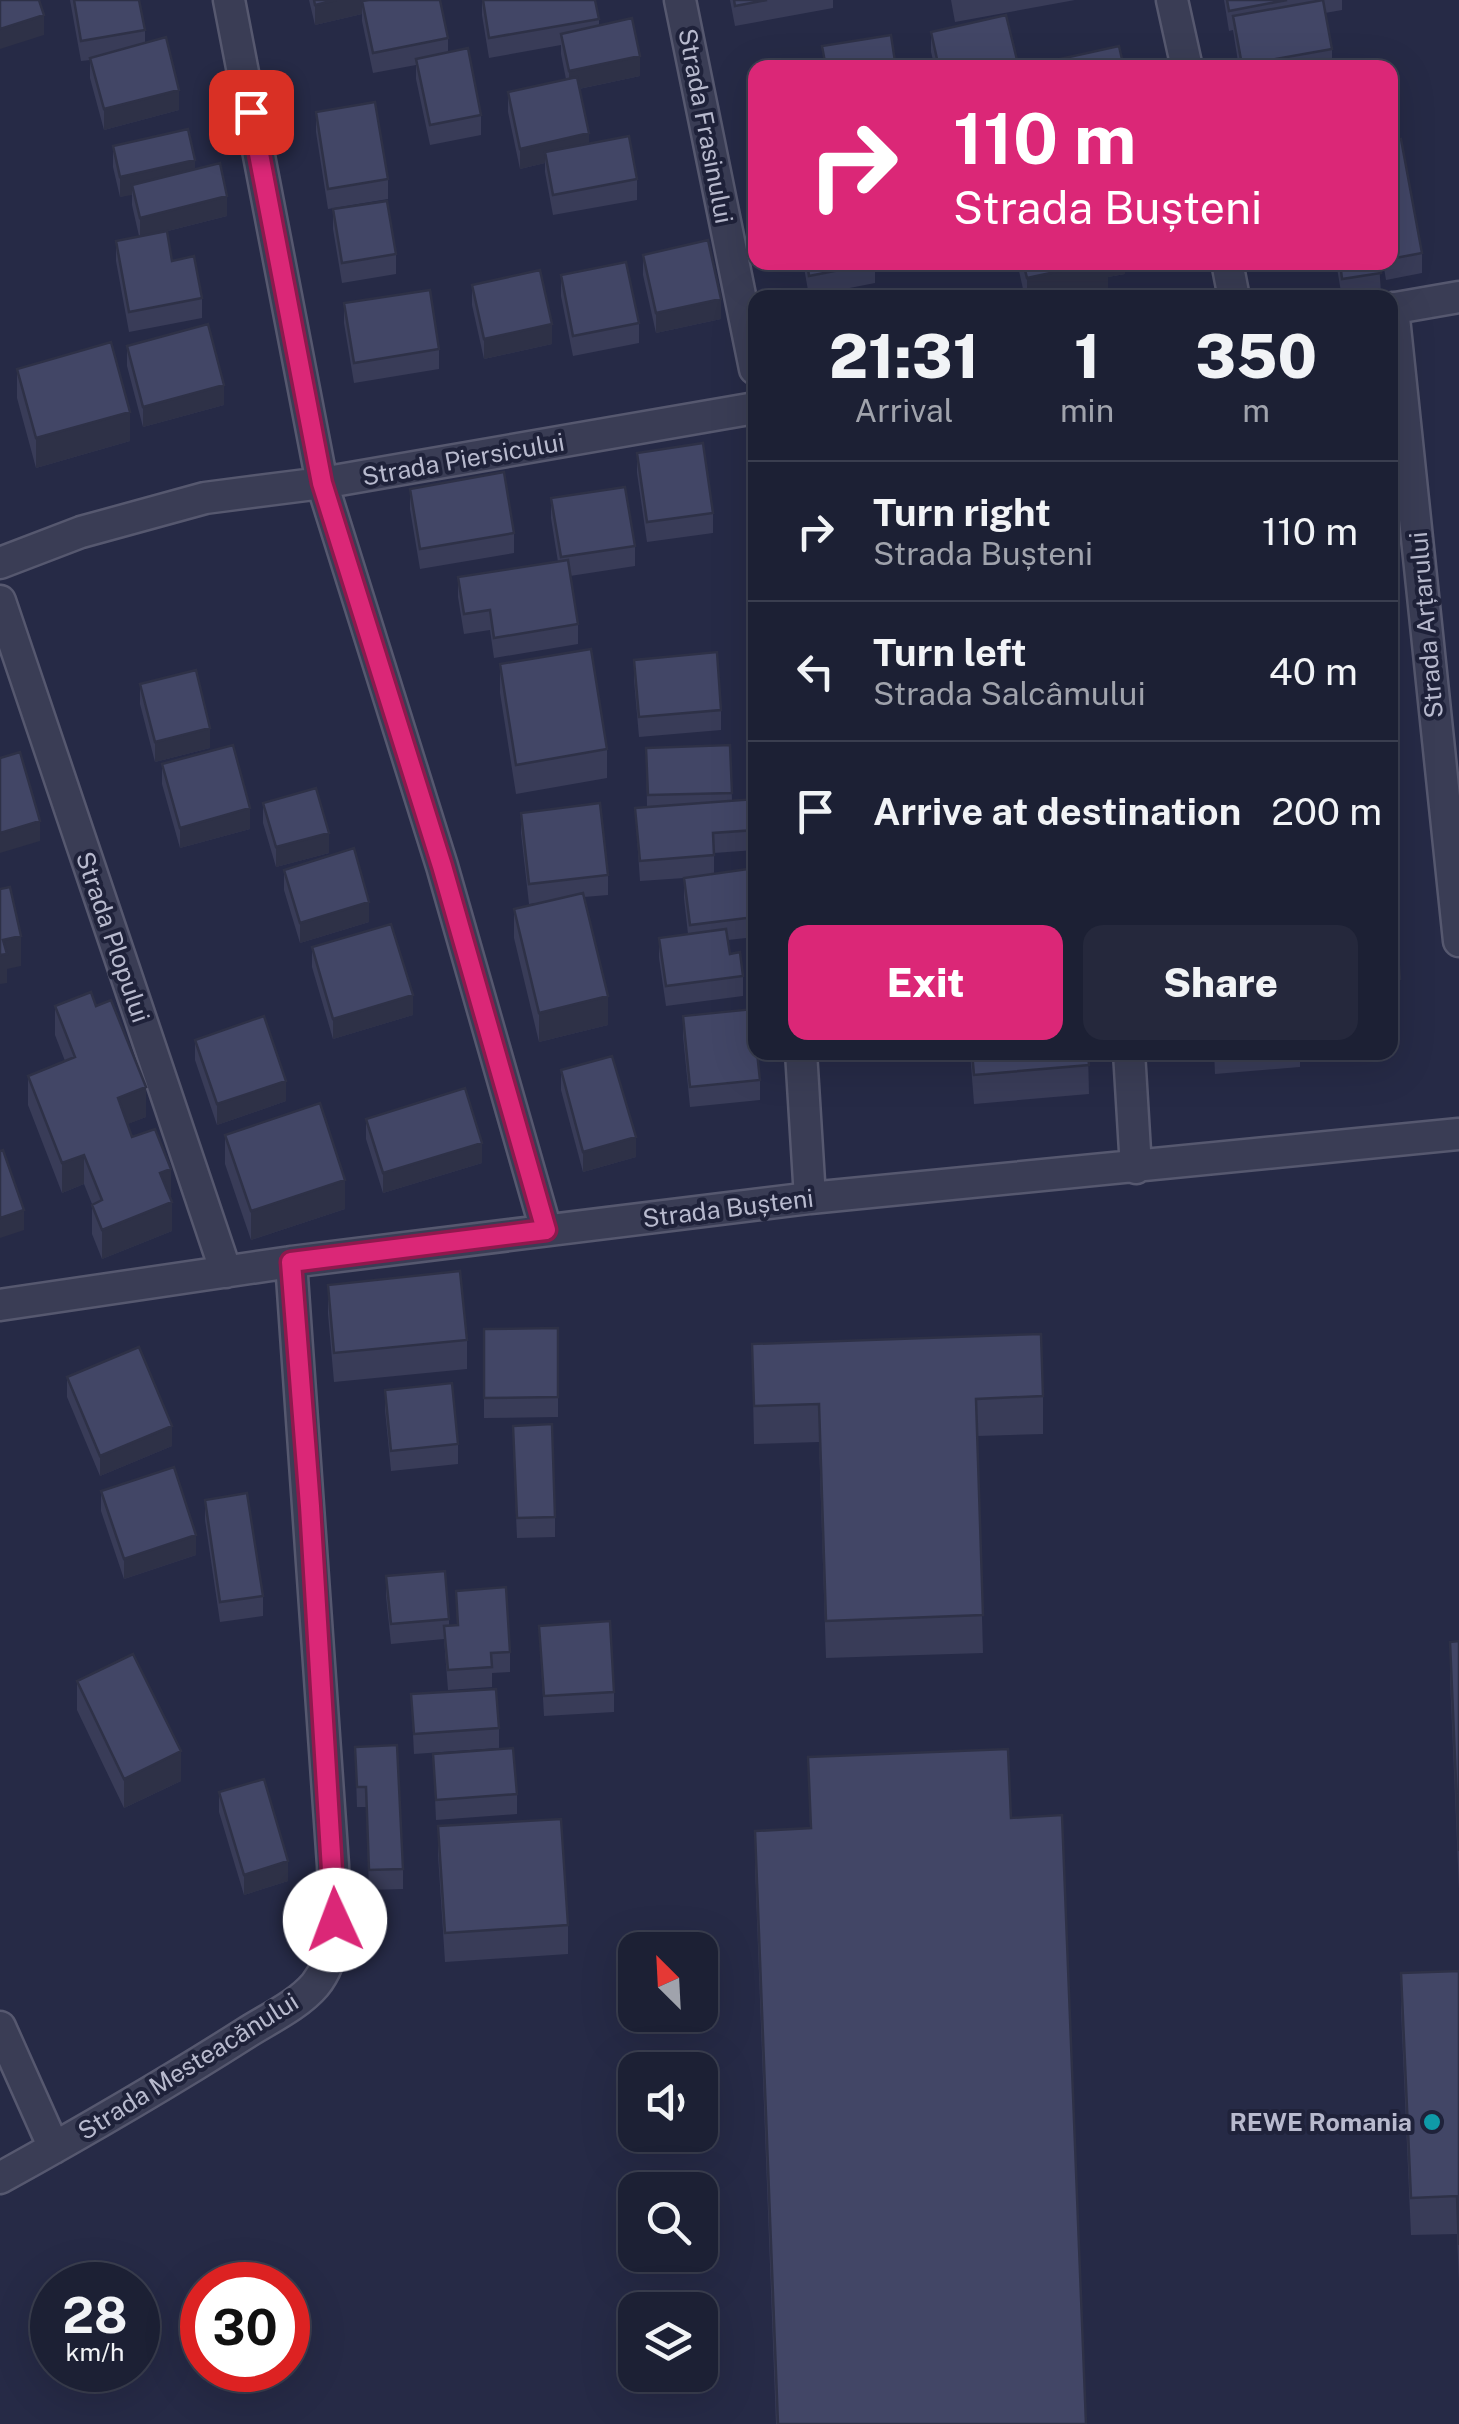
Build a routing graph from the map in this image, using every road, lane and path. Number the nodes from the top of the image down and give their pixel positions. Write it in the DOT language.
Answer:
graph roads {
  1 [pos="230,0"];
  2 [pos="680,0"];
  3 [pos="1172,0"];
  4 [pos="1184,60"];
  5 [pos="1459,297"];
  6 [pos="1398,308"];
  7 [pos="748,335"];
  8 [pos="1398,366"];
  9 [pos="748,409"];
  10 [pos="322,483"];
  11 [pos="0,564"];
  12 [pos="0,602"];
  13 [pos="1459,941"];
  14 [pos="801,1060"];
  15 [pos="1129,1060"];
  16 [pos="1459,1134"];
  17 [pos="1136,1168"];
  18 [pos="810,1198"];
  19 [pos="546,1230"];
  20 [pos="291,1262"];
  21 [pos="226,1272"];
  22 [pos="0,1305"];
  23 [pos="0,2026"];
  24 [pos="54,2148"];
  25 [pos="0,2178"];
  1 -- 10 [label="street"];
  2 -- 7 [label="street, Strada Frasinului"];
  3 -- 4 [label="street"];
  5 -- 6 [label="street"];
  8 -- 13 [label="street, Strada Arțarului"];
  9 -- 10 [label="street, Strada Piersicului"];
  10 -- 11 [label="street, Strada Piersicului"];
  10 -- 19 [label="street"];
  12 -- 21 [label="street, Strada Plopului"];
  14 -- 18 [label="street"];
  15 -- 17 [label="street"];
  16 -- 17 [label="street, Strada Bușteni"];
  17 -- 18 [label="street, Strada Bușteni"];
  18 -- 19 [label="street, Strada Bușteni"];
  19 -- 20 [label="street, Strada Bușteni"];
  20 -- 21 [label="street, Strada Bușteni"];
  20 -- 24 [label="street, Strada Mesteacănului"];
  21 -- 22 [label="street, Strada Bușteni"];
  23 -- 24 [label="street"];
  24 -- 25 [label="street, Strada Mesteacănului"];
}
